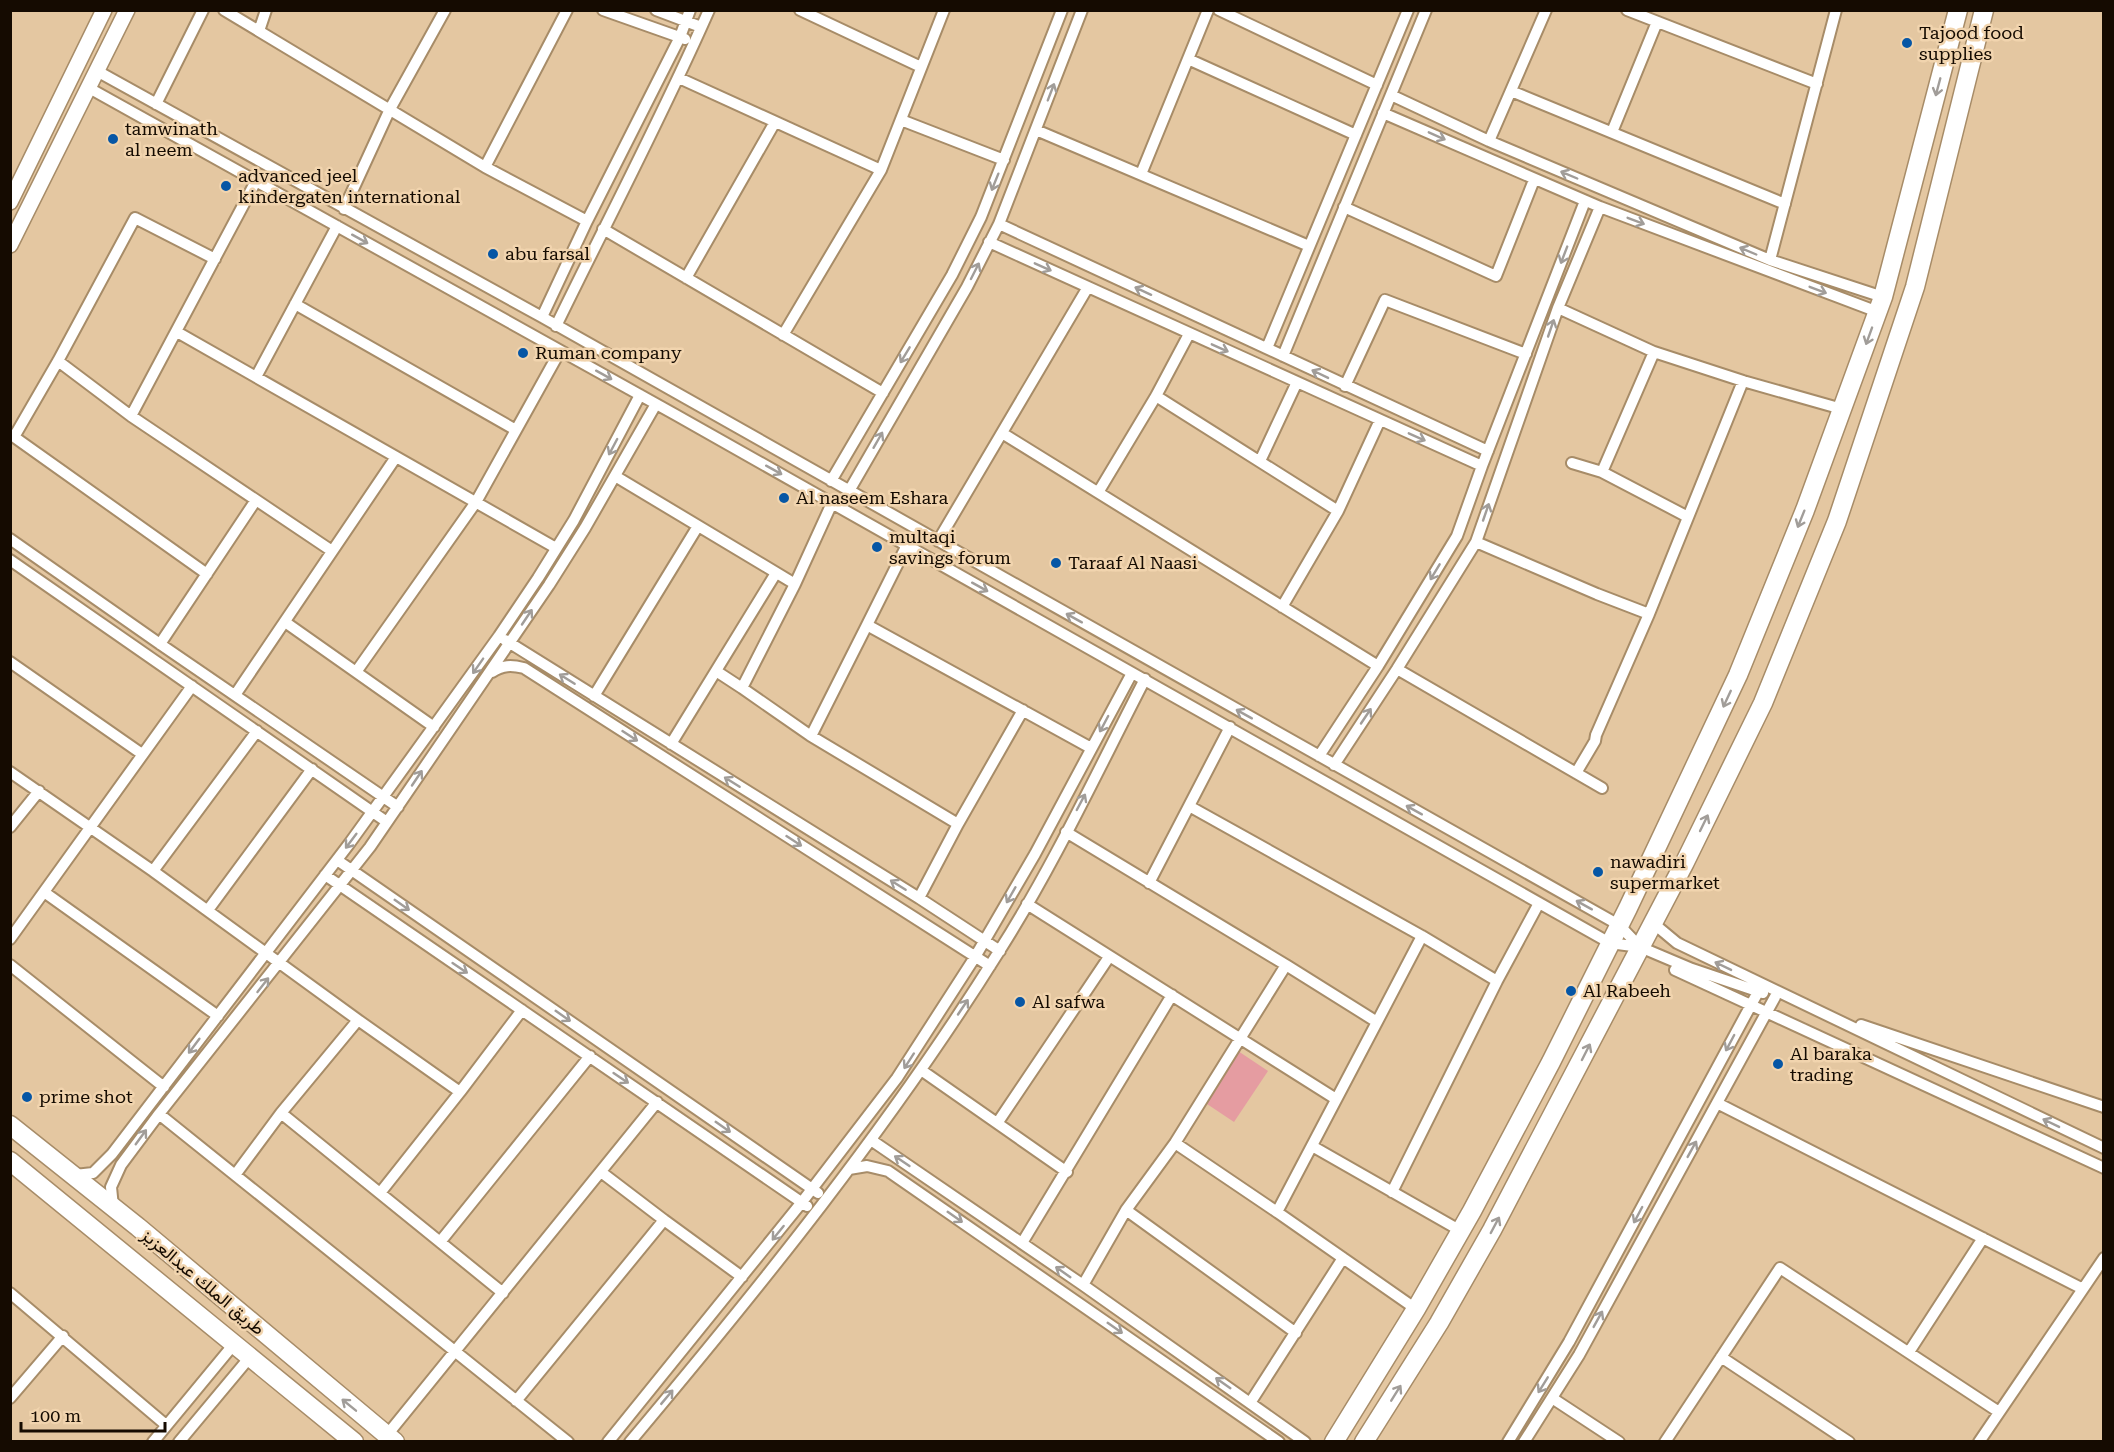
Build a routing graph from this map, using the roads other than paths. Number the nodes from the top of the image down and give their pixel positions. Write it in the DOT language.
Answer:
graph roads {
  1 [pos="104,10"];
  2 [pos="127,10"];
  3 [pos="203,10"];
  4 [pos="224,10"];
  5 [pos="266,10"];
  6 [pos="444,10"];
  7 [pos="567,10"];
  8 [pos="603,10"];
  9 [pos="656,10"];
  10 [pos="690,10"];
  11 [pos="709,10"];
  12 [pos="800,10"];
  13 [pos="944,10"];
  14 [pos="1062,10"];
  15 [pos="1082,10"];
  16 [pos="1208,10"];
  17 [pos="1219,10"];
  18 [pos="1408,10"];
  19 [pos="1426,10"];
  20 [pos="1546,10"];
  21 [pos="1627,10"];
  22 [pos="1836,10"];
  23 [pos="1958,10"];
  24 [pos="1984,10"];
  25 [pos="815,14"];
  26 [pos="686,21"];
  27 [pos="1657,22"];
  28 [pos="701,27"];
  29 [pos="258,31"];
  30 [pos="680,37"];
  31 [pos="693,42"];
  32 [pos="1188,59"];
  33 [pos="921,67"];
  34 [pos="97,71"];
  35 [pos="679,78"];
  36 [pos="1817,84"];
  37 [pos="1377,85"];
  38 [pos="88,88"];
  39 [pos="1511,91"];
  40 [pos="1391,95"];
  41 [pos="156,104"];
  42 [pos="390,109"];
  43 [pos="1383,113"];
  44 [pos="901,120"];
  45 [pos="775,122"];
  46 [pos="1036,130"];
  47 [pos="1612,132"];
  48 [pos="1356,135"];
  49 [pos="1489,141"];
  50 [pos="1004,160"];
  51 [pos="485,167"];
  52 [pos="881,170"];
  53 [pos="1141,174"];
  54 [pos="1534,180"];
  55 [pos="256,181"];
  56 [pos="1585,201"];
  57 [pos="10,202"];
  58 [pos="1785,204"];
  59 [pos="1344,207"];
  60 [pos="1600,207"];
  61 [pos="344,209"];
  62 [pos="587,221"];
  63 [pos="999,224"];
  64 [pos="337,226"];
  65 [pos="603,229"];
  66 [pos="989,242"];
  67 [pos="10,245"];
  68 [pos="1309,246"];
  69 [pos="215,259"];
  70 [pos="1770,260"];
  71 [pos="686,278"];
  72 [pos="1088,287"];
  73 [pos="295,304"];
  74 [pos="1880,305"];
  75 [pos="1558,308"];
  76 [pos="542,317"];
  77 [pos="556,326"];
  78 [pos="177,332"];
  79 [pos="1189,334"];
  80 [pos="783,335"];
  81 [pos="1267,348"];
  82 [pos="560,351"];
  83 [pos="1654,352"];
  84 [pos="1526,354"];
  85 [pos="1283,356"];
  86 [pos="58,361"];
  87 [pos="256,377"];
  88 [pos="1743,381"];
  89 [pos="1297,382"];
  90 [pos="1345,386"];
  91 [pos="883,393"];
  92 [pos="640,395"];
  93 [pos="1156,396"];
  94 [pos="656,404"];
  95 [pos="1842,409"];
  96 [pos="131,416"];
  97 [pos="1380,420"];
  98 [pos="516,430"];
  99 [pos="1002,433"];
  100 [pos="12,436"];
  101 [pos="1488,450"];
  102 [pos="396,456"];
  103 [pos="1260,462"];
  104 [pos="1572,463"];
  105 [pos="1482,466"];
  106 [pos="1602,472"];
  107 [pos="615,476"];
  108 [pos="831,481"];
  109 [pos="849,491"];
  110 [pos="1099,492"];
  111 [pos="256,500"];
  112 [pos="476,502"];
  113 [pos="832,503"];
  114 [pos="1338,511"];
  115 [pos="1688,517"];
  116 [pos="698,526"];
  117 [pos="10,538"];
  118 [pos="938,541"];
  119 [pos="1476,542"];
  120 [pos="907,545"];
  121 [pos="556,548"];
  122 [pos="332,551"];
  123 [pos="10,560"];
  124 [pos="776,573"];
  125 [pos="207,574"];
  126 [pos="795,584"];
  127 [pos="1281,607"];
  128 [pos="1649,614"];
  129 [pos="285,622"];
  130 [pos="867,625"];
  131 [pos="499,636"];
  132 [pos="510,643"];
  133 [pos="160,644"];
  134 [pos="10,662"];
  135 [pos="1378,666"];
  136 [pos="1397,669"];
  137 [pos="716,671"];
  138 [pos="357,672"];
  139 [pos="1132,673"];
  140 [pos="489,674"];
  141 [pos="1145,680"];
  142 [pos="192,686"];
  143 [pos="742,688"];
  144 [pos="235,695"];
  145 [pos="594,696"];
  146 [pos="1023,710"];
  147 [pos="434,728"];
  148 [pos="1230,728"];
  149 [pos="256,731"];
  150 [pos="812,736"];
  151 [pos="671,744"];
  152 [pos="1091,748"];
  153 [pos="142,754"];
  154 [pos="1319,756"];
  155 [pos="1334,765"];
  156 [pos="312,769"];
  157 [pos="10,772"];
  158 [pos="1576,773"];
  159 [pos="1602,788"];
  160 [pos="39,791"];
  161 [pos="384,797"];
  162 [pos="398,807"];
  163 [pos="1189,807"];
  164 [pos="373,812"];
  165 [pos="387,822"];
  166 [pos="958,824"];
  167 [pos="10,827"];
  168 [pos="90,827"];
  169 [pos="1066,832"];
  170 [pos="337,860"];
  171 [pos="153,871"];
  172 [pos="352,871"];
  173 [pos="325,875"];
  174 [pos="1149,883"];
  175 [pos="341,886"];
  176 [pos="44,892"];
  177 [pos="919,898"];
  178 [pos="1027,903"];
  179 [pos="1539,903"];
  180 [pos="208,910"];
  181 [pos="1653,923"];
  182 [pos="1619,925"];
  183 [pos="1422,936"];
  184 [pos="10,939"];
  185 [pos="984,942"];
  186 [pos="1610,943"];
  187 [pos="1640,947"];
  188 [pos="1000,951"];
  189 [pos="267,953"];
  190 [pos="975,957"];
  191 [pos="1109,957"];
  192 [pos="280,963"];
  193 [pos="10,965"];
  194 [pos="1286,965"];
  195 [pos="990,966"];
  196 [pos="1667,966"];
  197 [pos="1497,981"];
  198 [pos="1758,992"];
  199 [pos="1172,995"];
  200 [pos="1775,997"];
  201 [pos="1750,1005"];
  202 [pos="522,1010"];
  203 [pos="1820,1012"];
  204 [pos="1767,1013"];
  205 [pos="218,1016"];
  206 [pos="358,1020"];
  207 [pos="1377,1022"];
  208 [pos="1239,1038"];
  209 [pos="590,1056"];
  210 [pos="921,1070"];
  211 [pos="164,1087"];
  212 [pos="460,1092"];
  213 [pos="1336,1099"];
  214 [pos="657,1102"];
  215 [pos="1717,1103"];
  216 [pos="2103,1105"];
  217 [pos="281,1113"];
  218 [pos="159,1114"];
  219 [pos="998,1122"];
  220 [pos="10,1125"];
  221 [pos="872,1140"];
  222 [pos="1175,1143"];
  223 [pos="1312,1146"];
  224 [pos="2103,1148"];
  225 [pos="10,1161"];
  226 [pos="106,1161"];
  227 [pos="2103,1168"];
  228 [pos="849,1169"];
  229 [pos="118,1171"];
  230 [pos="601,1172"];
  231 [pos="1067,1172"];
  232 [pos="73,1175"];
  233 [pos="235,1175"];
  234 [pos="813,1189"];
  235 [pos="1392,1192"];
  236 [pos="380,1193"];
  237 [pos="826,1198"];
  238 [pos="802,1202"];
  239 [pos="113,1208"];
  240 [pos="1126,1210"];
  241 [pos="816,1211"];
  242 [pos="1277,1212"];
  243 [pos="664,1220"];
  244 [pos="1461,1231"];
  245 [pos="1983,1238"];
  246 [pos="440,1242"];
  247 [pos="1022,1243"];
  248 [pos="1343,1258"];
  249 [pos="2103,1258"];
  250 [pos="742,1277"];
  251 [pos="1083,1285"];
  252 [pos="2083,1289"];
  253 [pos="10,1293"];
  254 [pos="503,1293"];
  255 [pos="1416,1309"];
  256 [pos="1296,1334"];
  257 [pos="63,1335"];
  258 [pos="234,1344"];
  259 [pos="454,1352"];
  260 [pos="1909,1352"];
  261 [pos="250,1356"];
  262 [pos="1721,1357"];
  263 [pos="10,1398"];
  264 [pos="1552,1398"];
  265 [pos="516,1401"];
  266 [pos="1250,1403"];
  267 [pos="1999,1412"];
  268 [pos="166,1425"];
  269 [pos="391,1438"];
  270 [pos="153,1442"];
  271 [pos="179,1442"];
  272 [pos="354,1442"];
  273 [pos="568,1442"];
  274 [pos="608,1442"];
  275 [pos="630,1442"];
  276 [pos="1278,1442"];
  277 [pos="1305,1442"];
  278 [pos="1334,1442"];
  279 [pos="1364,1442"];
  280 [pos="1508,1442"];
  281 [pos="1524,1442"];
  282 [pos="1619,1442"];
  283 [pos="1665,1442"];
  284 [pos="1849,1442"];
  285 [pos="1979,1442"];
  1 -- 57 [label="main road"];
  2 -- 34 [label="main road"];
  3 -- 41 [label="street"];
  4 -- 29 [label="street"];
  5 -- 29 [label="street"];
  6 -- 42 [label="street"];
  7 -- 51 [label="street"];
  8 -- 30 [label="street"];
  9 -- 26 [label="street"];
  10 -- 26 [label="street"];
  11 -- 28 [label="street"];
  12 -- 25 [label="street"];
  13 -- 33 [label="street"];
  14 -- 50 [label="street"];
  46 -- 15 [label="street, one-way"];
  16 -- 32 [label="street"];
  17 -- 37 [label="street"];
  18 -- 37 [label="street"];
  19 -- 40 [label="street"];
  20 -- 39 [label="street"];
  21 -- 27 [label="street"];
  22 -- 36 [label="street"];
  23 -- 74 [label="main road, one-way"];
  181 -- 24 [label="main road, one-way"];
  25 -- 33 [label="street"];
  26 -- 28 [label="street"];
  26 -- 30 [label="street"];
  27 -- 36 [label="street"];
  27 -- 47 [label="street"];
  28 -- 31 [label="street"];
  29 -- 42 [label="street"];
  30 -- 31 [label="street"];
  30 -- 62 [label="street"];
  31 -- 35 [label="street"];
  32 -- 48 [label="street"];
  32 -- 53 [label="street"];
  33 -- 44 [label="street"];
  34 -- 38 [label="main road"];
  34 -- 41 [label="street"];
  35 -- 45 [label="street"];
  35 -- 65 [label="street"];
  36 -- 58 [label="street"];
  37 -- 48 [label="street"];
  38 -- 55 [label="street"];
  38 -- 67 [label="main road"];
  39 -- 47 [label="street"];
  39 -- 49 [label="street"];
  40 -- 43 [label="street"];
  40 -- 49 [label="street"];
  41 -- 61 [label="street"];
  42 -- 51 [label="street"];
  42 -- 61 [label="street"];
  43 -- 54 [label="street, one-way"];
  43 -- 59 [label="street"];
  44 -- 50 [label="street"];
  44 -- 52 [label="street"];
  45 -- 52 [label="street"];
  45 -- 71 [label="street"];
  46 -- 53 [label="street"];
  46 -- 63 [label="street"];
  47 -- 58 [label="street"];
  48 -- 68 [label="street"];
  70 -- 49 [label="street, one-way"];
  50 -- 91 [label="street, one-way"];
  51 -- 62 [label="street"];
  52 -- 80 [label="street"];
  53 -- 68 [label="street"];
  54 -- 56 [label="street"];
  54 -- 59 [label="street"];
  55 -- 64 [label="street"];
  55 -- 69 [label="street"];
  56 -- 60 [label="street"];
  56 -- 84 [label="street, one-way"];
  58 -- 70 [label="street"];
  59 -- 85 [label="street"];
  60 -- 74 [label="street, one-way"];
  60 -- 75 [label="street"];
  61 -- 76 [label="street"];
  62 -- 76 [label="street"];
  63 -- 66 [label="street"];
  81 -- 63 [label="street, one-way"];
  64 -- 73 [label="street"];
  64 -- 82 [label="street, one-way"];
  65 -- 71 [label="street"];
  65 -- 77 [label="street"];
  66 -- 72 [label="street, one-way"];
  109 -- 66 [label="street, one-way"];
  68 -- 81 [label="street"];
  69 -- 78 [label="street"];
  69 -- 86 [label="street"];
  70 -- 74 [label="street"];
  71 -- 80 [label="street"];
  72 -- 79 [label="street"];
  72 -- 99 [label="street"];
  73 -- 87 [label="street"];
  73 -- 98 [label="street"];
  74 -- 95 [label="main road, one-way"];
  75 -- 83 [label="street"];
  119 -- 75 [label="street, one-way"];
  76 -- 77 [label="street"];
  77 -- 108 [label="street"];
  78 -- 87 [label="street"];
  78 -- 96 [label="street"];
  79 -- 89 [label="street, one-way"];
  79 -- 93 [label="street"];
  80 -- 91 [label="street"];
  81 -- 85 [label="street"];
  82 -- 92 [label="street, one-way"];
  82 -- 98 [label="street"];
  83 -- 88 [label="street"];
  83 -- 106 [label="street"];
  84 -- 90 [label="street"];
  84 -- 101 [label="street"];
  90 -- 85 [label="street, one-way"];
  86 -- 96 [label="street"];
  86 -- 100 [label="street"];
  87 -- 102 [label="street"];
  88 -- 95 [label="street"];
  88 -- 115 [label="street"];
  89 -- 97 [label="street"];
  89 -- 103 [label="street"];
  90 -- 101 [label="street"];
  91 -- 108 [label="street"];
  92 -- 94 [label="street"];
  92 -- 121 [label="street, one-way"];
  93 -- 103 [label="street"];
  93 -- 110 [label="street"];
  94 -- 107 [label="street"];
  94 -- 113 [label="street, one-way"];
  95 -- 182 [label="main road, one-way"];
  96 -- 111 [label="street"];
  97 -- 105 [label="street, one-way"];
  97 -- 114 [label="street"];
  98 -- 112 [label="street"];
  99 -- 110 [label="street"];
  99 -- 118 [label="street"];
  100 -- 125 [label="street"];
  101 -- 105 [label="street"];
  102 -- 112 [label="street"];
  102 -- 122 [label="street"];
  103 -- 114 [label="street"];
  104 -- 106 [label="street"];
  105 -- 135 [label="street, one-way"];
  106 -- 115 [label="street"];
  107 -- 116 [label="street"];
  132 -- 107 [label="street, one-way"];
  108 -- 109 [label="street"];
  109 -- 118 [label="street"];
  110 -- 127 [label="street"];
  111 -- 122 [label="street"];
  111 -- 125 [label="street"];
  112 -- 121 [label="street"];
  112 -- 138 [label="street"];
  113 -- 120 [label="street"];
  113 -- 126 [label="street"];
  114 -- 127 [label="street"];
  115 -- 128 [label="street"];
  116 -- 124 [label="street"];
  116 -- 145 [label="street"];
  117 -- 133 [label="street"];
  154 -- 118 [label="street, one-way"];
  119 -- 128 [label="street"];
  119 -- 136 [label="street"];
  120 -- 130 [label="street"];
  120 -- 139 [label="street, one-way"];
  121 -- 131 [label="street"];
  122 -- 129 [label="street"];
  123 -- 142 [label="street"];
  124 -- 126 [label="street"];
  124 -- 137 [label="street"];
  125 -- 133 [label="street"];
  126 -- 143 [label="street"];
  127 -- 135 [label="street"];
  128 -- 158 [label="street"];
  129 -- 138 [label="street"];
  129 -- 144 [label="street"];
  130 -- 146 [label="street"];
  130 -- 150 [label="street"];
  131 -- 132 [label="street"];
  131 -- 147 [label="street, one-way"];
  132 -- 140 [label="street"];
  145 -- 132 [label="street, one-way"];
  133 -- 144 [label="street"];
  134 -- 153 [label="street"];
  135 -- 154 [label="street"];
  155 -- 136 [label="street, one-way"];
  136 -- 158 [label="street"];
  137 -- 143 [label="street"];
  137 -- 151 [label="street"];
  138 -- 147 [label="street"];
  139 -- 141 [label="street"];
  139 -- 152 [label="street, one-way"];
  162 -- 140 [label="street, one-way"];
  140 -- 190 [label="street, one-way"];
  141 -- 148 [label="street"];
  169 -- 141 [label="street, one-way"];
  142 -- 149 [label="street"];
  142 -- 153 [label="street"];
  143 -- 150 [label="street"];
  144 -- 161 [label="street"];
  145 -- 151 [label="street"];
  146 -- 152 [label="street"];
  146 -- 166 [label="street"];
  147 -- 161 [label="street"];
  148 -- 163 [label="street"];
  148 -- 179 [label="street"];
  149 -- 156 [label="street"];
  149 -- 171 [label="street"];
  150 -- 166 [label="street"];
  177 -- 151 [label="street, one-way"];
  152 -- 185 [label="street, one-way"];
  153 -- 168 [label="street"];
  154 -- 155 [label="street"];
  182 -- 155 [label="street, one-way"];
  156 -- 164 [label="street"];
  156 -- 180 [label="street"];
  157 -- 160 [label="street"];
  158 -- 159 [label="street"];
  160 -- 167 [label="street"];
  160 -- 168 [label="street"];
  161 -- 162 [label="street"];
  161 -- 164 [label="street"];
  162 -- 165 [label="street"];
  163 -- 174 [label="street"];
  163 -- 183 [label="street"];
  164 -- 165 [label="street"];
  164 -- 170 [label="street, one-way"];
  165 -- 172 [label="street"];
  166 -- 177 [label="street"];
  168 -- 171 [label="street"];
  168 -- 176 [label="street"];
  169 -- 174 [label="street"];
  169 -- 178 [label="street"];
  170 -- 172 [label="street"];
  170 -- 173 [label="street"];
  171 -- 180 [label="street"];
  172 -- 175 [label="street"];
  172 -- 234 [label="street, one-way"];
  173 -- 175 [label="street"];
  173 -- 189 [label="street"];
  174 -- 194 [label="street"];
  175 -- 192 [label="street"];
  175 -- 202 [label="street, one-way"];
  176 -- 184 [label="street"];
  176 -- 205 [label="street"];
  177 -- 185 [label="street"];
  178 -- 188 [label="street"];
  178 -- 191 [label="street"];
  179 -- 186 [label="street"];
  179 -- 197 [label="street"];
  180 -- 189 [label="street"];
  181 -- 187 [label="main road"];
  203 -- 181 [label="street, one-way"];
  182 -- 186 [label="main road"];
  182 -- 187 [label="street"];
  183 -- 197 [label="street"];
  183 -- 207 [label="street"];
  185 -- 188 [label="street"];
  185 -- 190 [label="street"];
  186 -- 187 [label="street"];
  186 -- 244 [label="main road"];
  187 -- 198 [label="street"];
  279 -- 187 [label="main road, one-way"];
  188 -- 195 [label="street"];
  189 -- 192 [label="street"];
  189 -- 205 [label="street"];
  190 -- 195 [label="street"];
  190 -- 234 [label="street, one-way"];
  191 -- 199 [label="street"];
  191 -- 219 [label="street"];
  192 -- 206 [label="street"];
  218 -- 192 [label="street, one-way"];
  193 -- 211 [label="street"];
  194 -- 207 [label="street"];
  194 -- 208 [label="street"];
  210 -- 195 [label="street, one-way"];
  196 -- 201 [label="street"];
  197 -- 235 [label="street"];
  198 -- 200 [label="street"];
  198 -- 201 [label="street"];
  199 -- 208 [label="street"];
  199 -- 231 [label="street"];
  200 -- 203 [label="street"];
  200 -- 204 [label="street"];
  201 -- 204 [label="street"];
  201 -- 280 [label="street, one-way"];
  202 -- 209 [label="street"];
  202 -- 212 [label="street"];
  203 -- 216 [label="street"];
  224 -- 203 [label="street, one-way"];
  204 -- 215 [label="street"];
  204 -- 227 [label="street"];
  205 -- 211 [label="street, one-way"];
  206 -- 212 [label="street"];
  206 -- 217 [label="street"];
  207 -- 213 [label="street"];
  208 -- 213 [label="street"];
  208 -- 222 [label="street"];
  209 -- 214 [label="street, one-way"];
  209 -- 246 [label="street"];
  210 -- 219 [label="street"];
  210 -- 221 [label="street"];
  211 -- 226 [label="street"];
  212 -- 236 [label="street"];
  213 -- 223 [label="street"];
  214 -- 230 [label="street"];
  214 -- 238 [label="street"];
  215 -- 245 [label="street"];
  264 -- 215 [label="street, one-way"];
  217 -- 233 [label="street"];
  217 -- 236 [label="street"];
  229 -- 218 [label="street, one-way"];
  218 -- 233 [label="street"];
  219 -- 231 [label="street"];
  220 -- 232 [label="main road, طريق الملك عبدالعزيز"];
  221 -- 228 [label="street"];
  247 -- 221 [label="street, one-way"];
  222 -- 240 [label="street"];
  222 -- 242 [label="street"];
  223 -- 235 [label="street"];
  223 -- 242 [label="street"];
  225 -- 258 [label="main road, طريق الملك عبدالعزيز"];
  226 -- 229 [label="street"];
  226 -- 232 [label="street"];
  228 -- 237 [label="street"];
  228 -- 276 [label="street, one-way"];
  229 -- 239 [label="street"];
  230 -- 243 [label="street"];
  230 -- 254 [label="street"];
  231 -- 247 [label="street"];
  232 -- 239 [label="main road, طريق الملك عبدالعزيز"];
  233 -- 259 [label="street"];
  234 -- 237 [label="street"];
  234 -- 238 [label="street"];
  235 -- 244 [label="street"];
  236 -- 246 [label="street"];
  237 -- 241 [label="street"];
  238 -- 241 [label="street"];
  238 -- 250 [label="street, one-way"];
  269 -- 239 [label="main road, طريق الملك عبدالعزيز, one-way"];
  240 -- 251 [label="street"];
  240 -- 256 [label="street"];
  275 -- 241 [label="street, one-way"];
  242 -- 248 [label="street"];
  243 -- 250 [label="street"];
  243 -- 265 [label="street"];
  244 -- 255 [label="main road"];
  245 -- 252 [label="street"];
  245 -- 260 [label="street"];
  246 -- 254 [label="street"];
  251 -- 247 [label="street, one-way"];
  248 -- 255 [label="street"];
  248 -- 256 [label="street"];
  249 -- 252 [label="street"];
  250 -- 274 [label="street"];
  266 -- 251 [label="street, one-way"];
  252 -- 267 [label="street"];
  253 -- 257 [label="street"];
  254 -- 259 [label="street"];
  255 -- 278 [label="main road"];
  256 -- 266 [label="street"];
  257 -- 263 [label="street"];
  257 -- 268 [label="street"];
  258 -- 261 [label="main road, طريق الملك عبدالعزيز"];
  258 -- 268 [label="street"];
  259 -- 265 [label="street"];
  259 -- 269 [label="street"];
  260 -- 262 [label="street"];
  260 -- 267 [label="street"];
  261 -- 271 [label="street"];
  261 -- 272 [label="main road, طريق الملك عبدالعزيز"];
  262 -- 283 [label="street"];
  262 -- 284 [label="street"];
  264 -- 281 [label="street"];
  264 -- 282 [label="street"];
  265 -- 273 [label="street"];
  266 -- 277 [label="street"];
  267 -- 285 [label="street"];
  268 -- 270 [label="street"];
}
